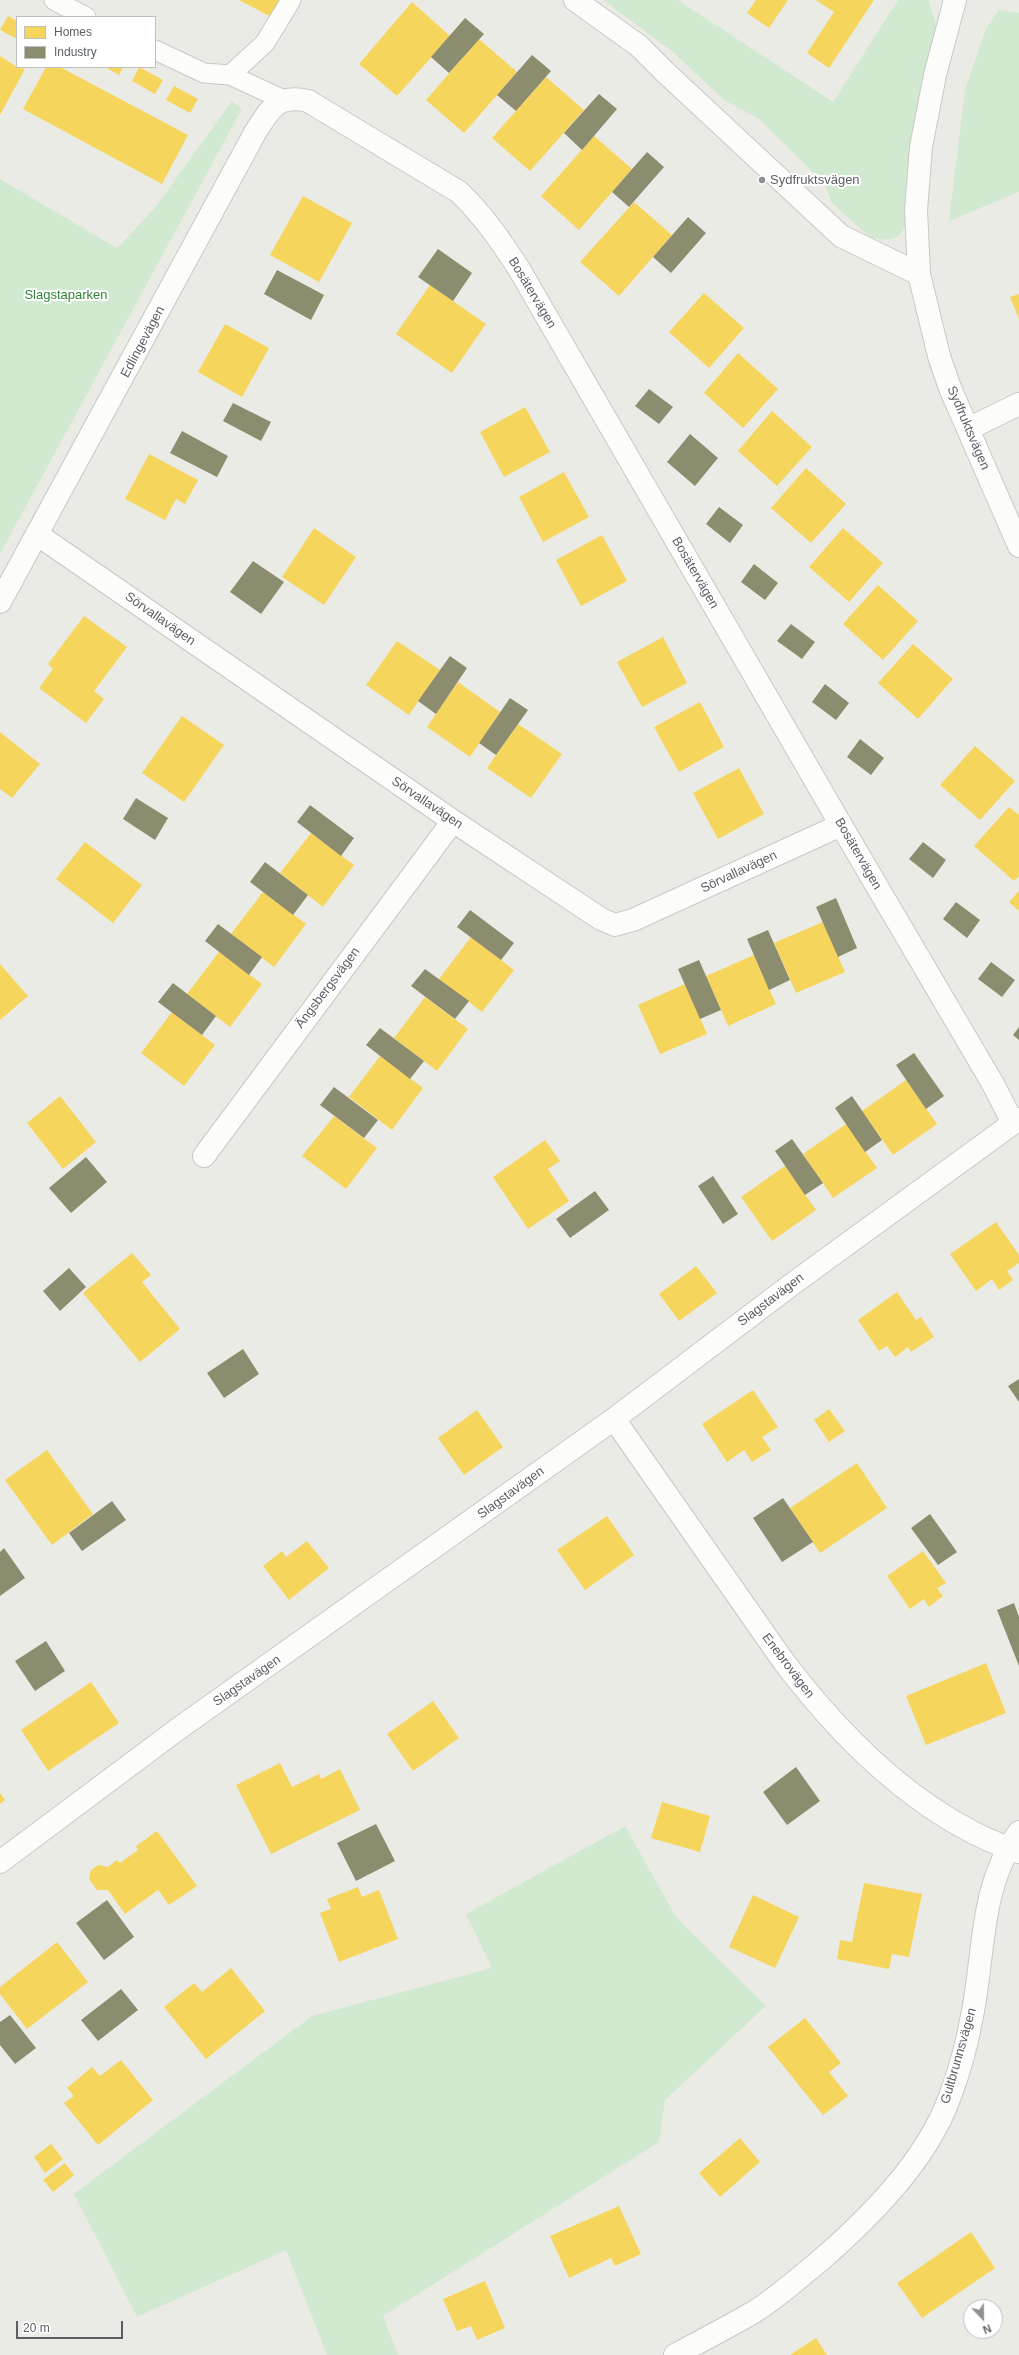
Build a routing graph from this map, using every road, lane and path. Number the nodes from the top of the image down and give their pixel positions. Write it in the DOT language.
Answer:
graph roads {
  1 [pos="54,0"];
  2 [pos="291,0"];
  3 [pos="575,0"];
  4 [pos="954,0"];
  5 [pos="84,16"];
  6 [pos="156,50"];
  7 [pos="230,74"];
  8 [pos="291,100"];
  9 [pos="919,274"];
  10 [pos="1019,404"];
  11 [pos="968,429"];
  12 [pos="38,535"];
  13 [pos="1019,546"];
  14 [pos="0,602"];
  15 [pos="453,821"];
  16 [pos="841,825"];
  17 [pos="1016,1121"];
  18 [pos="204,1156"];
  19 [pos="614,1419"];
  20 [pos="1015,1844"];
  21 [pos="0,1862"];
  22 [pos="675,2355"];
  1 -- 5 [label="lane"];
  2 -- 7 [label="lane"];
  3 -- 9 [label="street"];
  4 -- 9 [label="street, Sydfruktsvägen"];
  6 -- 7 [label="lane"];
  7 -- 8 [label="lane"];
  8 -- 12 [label="street, Edlingevägen"];
  8 -- 16 [label="street, Bosätervägen"];
  9 -- 11 [label="street, Sydfruktsvägen"];
  10 -- 11 [label="street"];
  11 -- 13 [label="street, Sydfruktsvägen"];
  12 -- 14 [label="street, Edlingevägen"];
  12 -- 15 [label="street, Sörvallavägen"];
  15 -- 16 [label="street, Sörvallavägen"];
  15 -- 18 [label="street, Ängsbergsvägen"];
  16 -- 17 [label="street, Bosätervägen"];
  17 -- 19 [label="street, Slagstavägen"];
  19 -- 20 [label="street, Enebrovägen"];
  19 -- 21 [label="street, Slagstavägen"];
  20 -- 22 [label="street, Gultbrunnsvägen"];
}
